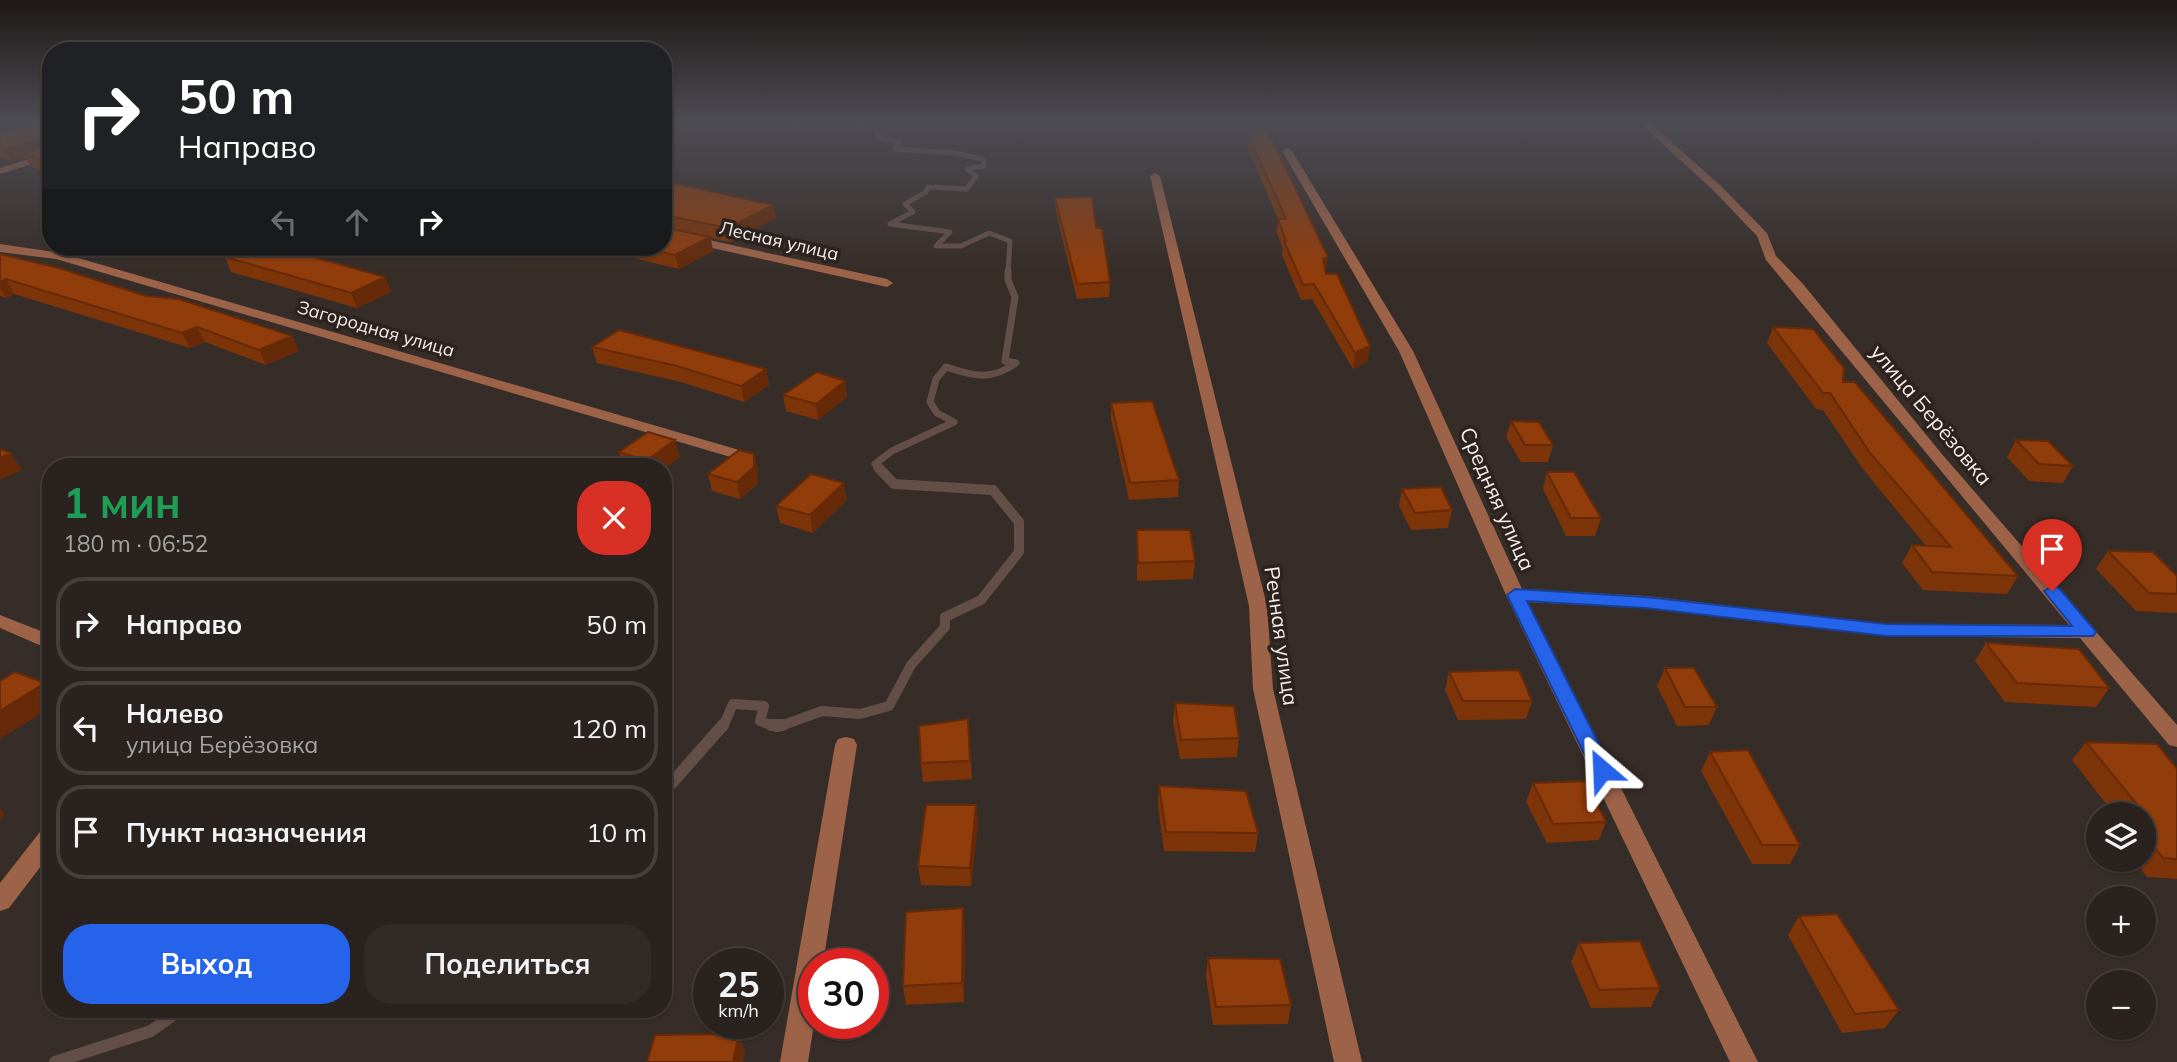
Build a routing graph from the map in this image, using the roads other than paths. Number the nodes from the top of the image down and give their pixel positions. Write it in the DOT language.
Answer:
graph roads {
  1 [pos="1299,171"];
  2 [pos="1698,171"];
  3 [pos="1155,176"];
  4 [pos="672,235"];
  5 [pos="0,248"];
  6 [pos="42,254"];
  7 [pos="57,256"];
  8 [pos="887,284"];
  9 [pos="740,454"];
  10 [pos="1515,595"];
  11 [pos="0,621"];
  12 [pos="2087,632"];
  13 [pos="42,639"];
  14 [pos="2177,739"];
  15 [pos="846,745"];
  16 [pos="42,847"];
  17 [pos="0,901"];
  18 [pos="794,1062"];
  19 [pos="1348,1062"];
  20 [pos="1744,1062"];
  1 -- 10 [label="street, Средняя улица"];
  2 -- 12 [label="street, улица Берёзовка"];
  3 -- 19 [label="street, Речная улица"];
  4 -- 8 [label="street, Лесная улица"];
  5 -- 6 [label="street, Загородная улица"];
  7 -- 9 [label="street, Загородная улица"];
  10 -- 12 [label="street"];
  10 -- 20 [label="street, Средняя улица"];
  11 -- 13 [label="street"];
  12 -- 14 [label="street, улица Берёзовка"];
  15 -- 18 [label="street"];
  16 -- 17 [label="street"];
}
